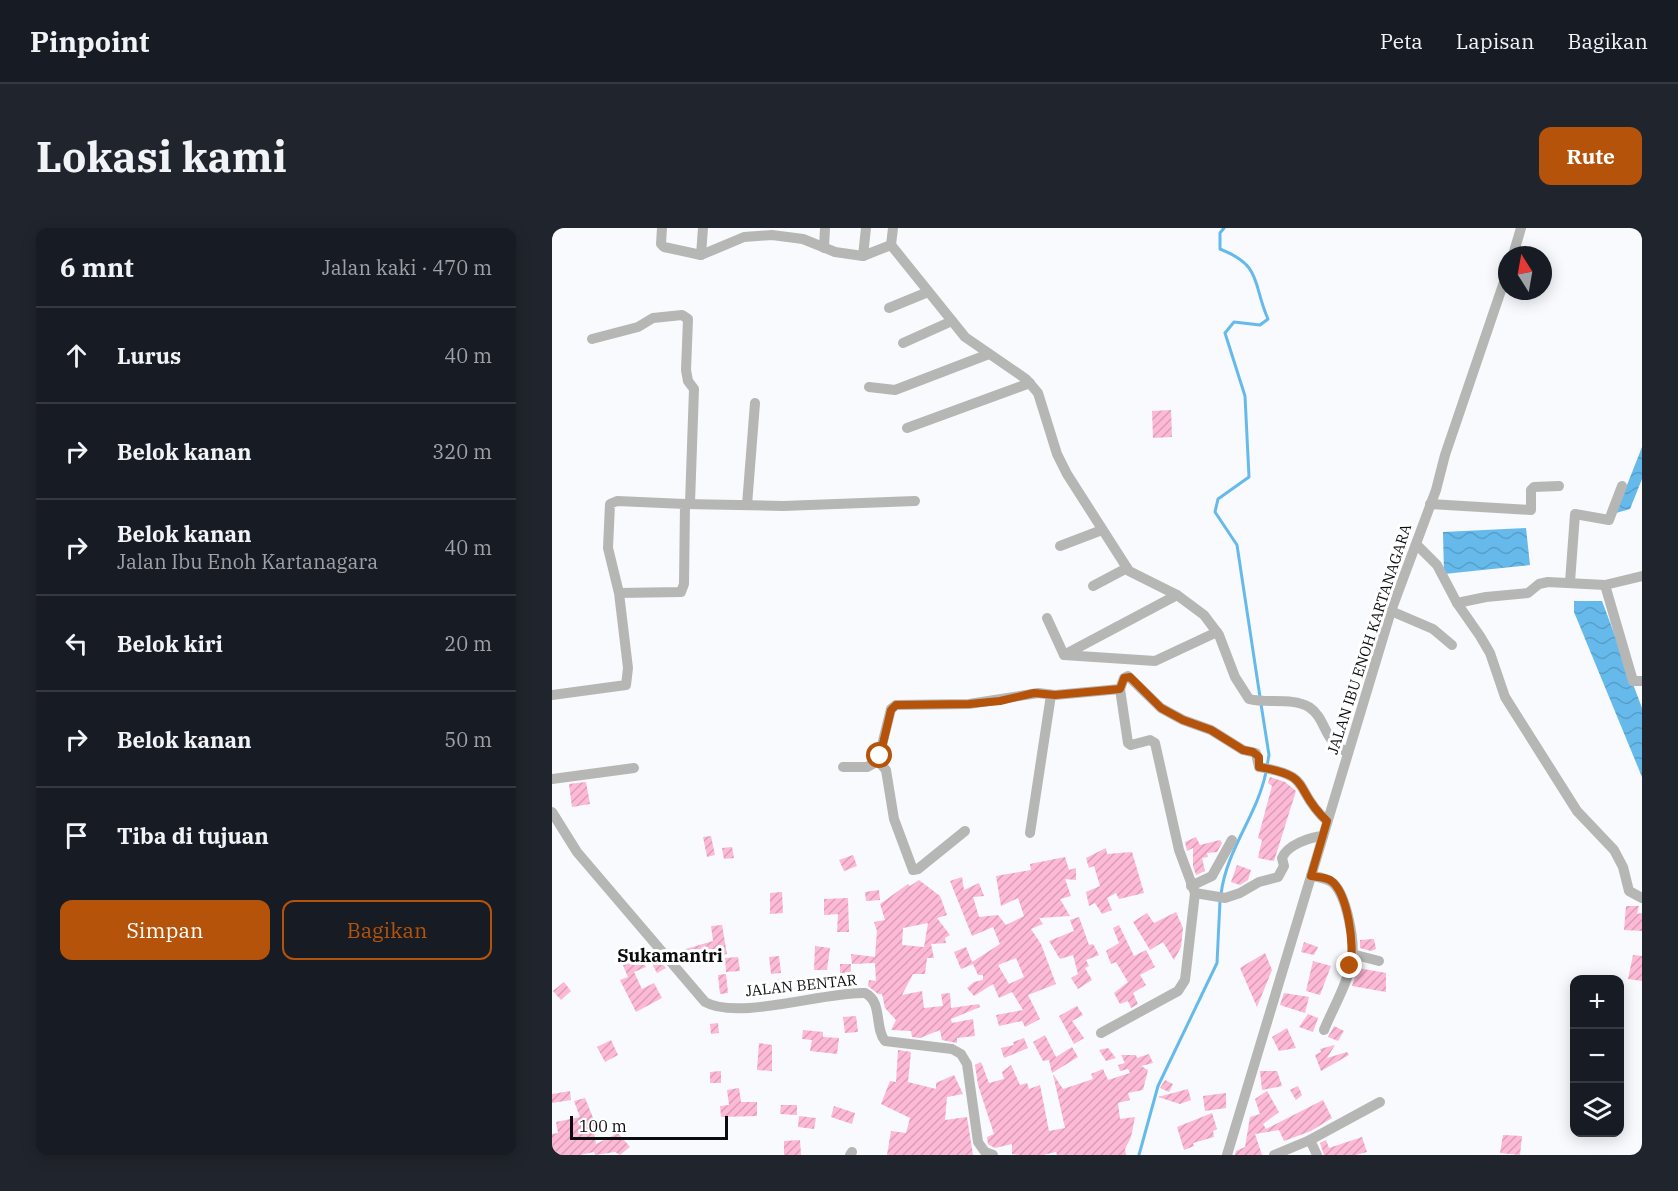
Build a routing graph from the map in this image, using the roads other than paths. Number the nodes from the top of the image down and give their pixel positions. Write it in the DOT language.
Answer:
graph roads {
  1 [pos="662,228"];
  2 [pos="703,228"];
  3 [pos="825,228"];
  4 [pos="866,228"];
  5 [pos="893,228"];
  6 [pos="1521,228"];
  7 [pos="782,232"];
  8 [pos="744,233"];
  9 [pos="891,245"];
  10 [pos="1516,246"];
  11 [pos="824,248"];
  12 [pos="701,255"];
  13 [pos="863,256"];
  14 [pos="928,292"];
  15 [pos="1498,300"];
  16 [pos="889,308"];
  17 [pos="951,321"];
  18 [pos="592,339"];
  19 [pos="903,343"];
  20 [pos="988,354"];
  21 [pos="1030,383"];
  22 [pos="869,387"];
  23 [pos="755,403"];
  24 [pos="907,428"];
  25 [pos="1559,486"];
  26 [pos="1622,486"];
  27 [pos="915,501"];
  28 [pos="687,503"];
  29 [pos="1430,504"];
  30 [pos="747,505"];
  31 [pos="1102,530"];
  32 [pos="1417,545"];
  33 [pos="1060,546"];
  34 [pos="1127,568"];
  35 [pos="1642,576"];
  36 [pos="1570,582"];
  37 [pos="1605,585"];
  38 [pos="1093,586"];
  39 [pos="619,593"];
  40 [pos="1177,594"];
  41 [pos="1457,603"];
  42 [pos="1391,612"];
  43 [pos="1047,618"];
  44 [pos="1217,632"];
  45 [pos="1452,645"];
  46 [pos="1064,655"];
  47 [pos="1642,681"];
  48 [pos="1120,689"];
  49 [pos="552,695"];
  50 [pos="1051,695"];
  51 [pos="1347,752"];
  52 [pos="878,761"];
  53 [pos="843,767"];
  54 [pos="634,768"];
  55 [pos="552,778"];
  56 [pos="552,812"];
  57 [pos="1327,821"];
  58 [pos="964,831"];
  59 [pos="1030,833"];
  60 [pos="1323,836"];
  61 [pos="1232,840"];
  62 [pos="1311,876"];
  63 [pos="1193,889"];
  64 [pos="1642,898"];
  65 [pos="1352,954"];
  66 [pos="1379,961"];
  67 [pos="1324,1030"];
  68 [pos="1101,1033"];
  69 [pos="1380,1102"];
  70 [pos="1310,1140"];
  71 [pos="993,1155"];
  72 [pos="1227,1155"];
  73 [pos="1274,1155"];
  74 [pos="1317,1155"];
  1 -- 12 [label="street"];
  2 -- 12 [label="street"];
  3 -- 11 [label="street"];
  4 -- 13 [label="street"];
  5 -- 9 [label="street"];
  6 -- 10 [label="street"];
  7 -- 8 [label="street"];
  7 -- 11 [label="street"];
  8 -- 12 [label="street"];
  9 -- 13 [label="street"];
  9 -- 14 [label="street"];
  11 -- 13 [label="street"];
  14 -- 16 [label="street"];
  14 -- 17 [label="street"];
  15 -- 29 [label="street, JALAN IBU ENOH KARTANAGARA"];
  17 -- 19 [label="street"];
  17 -- 20 [label="street"];
  18 -- 28 [label="street"];
  20 -- 21 [label="street"];
  20 -- 22 [label="street"];
  21 -- 24 [label="street"];
  21 -- 31 [label="street"];
  23 -- 30 [label="street"];
  25 -- 29 [label="street"];
  26 -- 36 [label="street"];
  27 -- 30 [label="street"];
  28 -- 30 [label="street"];
  28 -- 39 [label="street"];
  28 -- 39 [label="street"];
  29 -- 32 [label="street, JALAN IBU ENOH KARTANAGARA"];
  31 -- 33 [label="street"];
  31 -- 34 [label="street"];
  32 -- 41 [label="street"];
  32 -- 42 [label="street, JALAN IBU ENOH KARTANAGARA"];
  34 -- 38 [label="street"];
  34 -- 40 [label="street"];
  35 -- 37 [label="street"];
  36 -- 37 [label="street"];
  36 -- 41 [label="street"];
  37 -- 47 [label="street"];
  39 -- 49 [label="street"];
  40 -- 44 [label="street"];
  40 -- 46 [label="street"];
  41 -- 64 [label="street"];
  42 -- 45 [label="street"];
  42 -- 51 [label="street, JALAN IBU ENOH KARTANAGARA"];
  43 -- 46 [label="street"];
  44 -- 46 [label="street"];
  44 -- 51 [label="street"];
  48 -- 50 [label="street"];
  48 -- 57 [label="street"];
  48 -- 63 [label="street"];
  50 -- 52 [label="street"];
  50 -- 59 [label="street"];
  51 -- 57 [label="street, JALAN IBU ENOH KARTANAGARA"];
  52 -- 53 [label="street"];
  52 -- 58 [label="street"];
  54 -- 55 [label="street"];
  56 -- 71 [label="street, JALAN BENTAR"];
  57 -- 60 [label="street, JALAN IBU ENOH KARTANAGARA"];
  60 -- 62 [label="street, JALAN IBU ENOH KARTANAGARA"];
  60 -- 63 [label="street"];
  61 -- 63 [label="street"];
  62 -- 65 [label="street"];
  62 -- 72 [label="street, JALAN IBU ENOH KARTANAGARA"];
  63 -- 68 [label="street"];
  65 -- 66 [label="street"];
  65 -- 67 [label="street"];
  69 -- 70 [label="street"];
  70 -- 73 [label="street"];
  70 -- 74 [label="street"];
}
